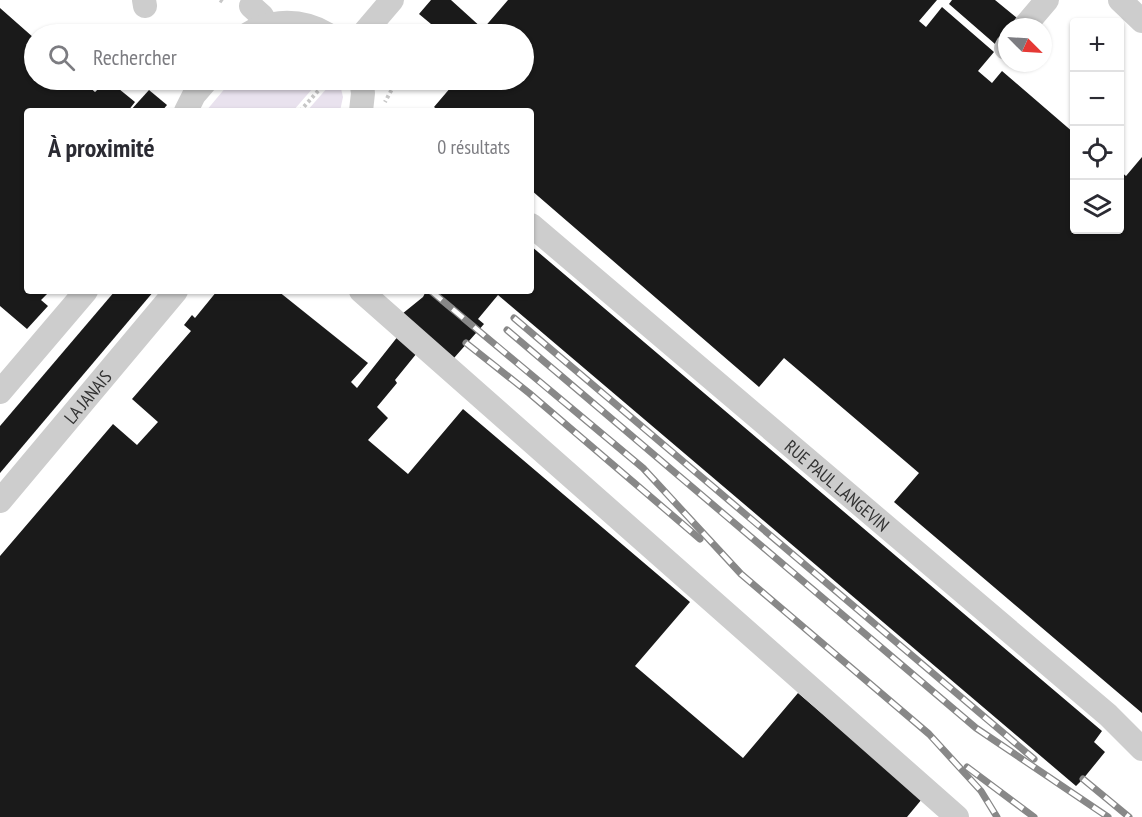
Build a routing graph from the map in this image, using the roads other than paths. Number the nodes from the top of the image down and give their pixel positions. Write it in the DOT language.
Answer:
graph roads {
  1 [pos="392,0"];
  2 [pos="1047,0"];
  3 [pos="251,6"];
  4 [pos="1032,18"];
  5 [pos="259,24"];
  6 [pos="275,24"];
  7 [pos="294,24"];
  8 [pos="372,24"];
  9 [pos="198,90"];
  10 [pos="363,90"];
  11 [pos="188,108"];
  12 [pos="366,108"];
  13 [pos="534,228"];
  14 [pos="83,294"];
  15 [pos="173,294"];
  16 [pos="364,294"];
  17 [pos="0,392"];
  18 [pos="0,501"];
  19 [pos="1142,749"];
  20 [pos="957,817"];
  1 -- 8 [label="lane"];
  2 -- 4 [label="lane"];
  3 -- 5 [label="lane"];
  6 -- 7 [label="lane"];
  9 -- 11 [label="lane"];
  10 -- 12 [label="lane"];
  13 -- 19 [label="lane, RUE PAUL LANGEVIN"];
  14 -- 17 [label="lane"];
  15 -- 18 [label="lane, LA JANAIS"];
  16 -- 20 [label="lane"];
}
